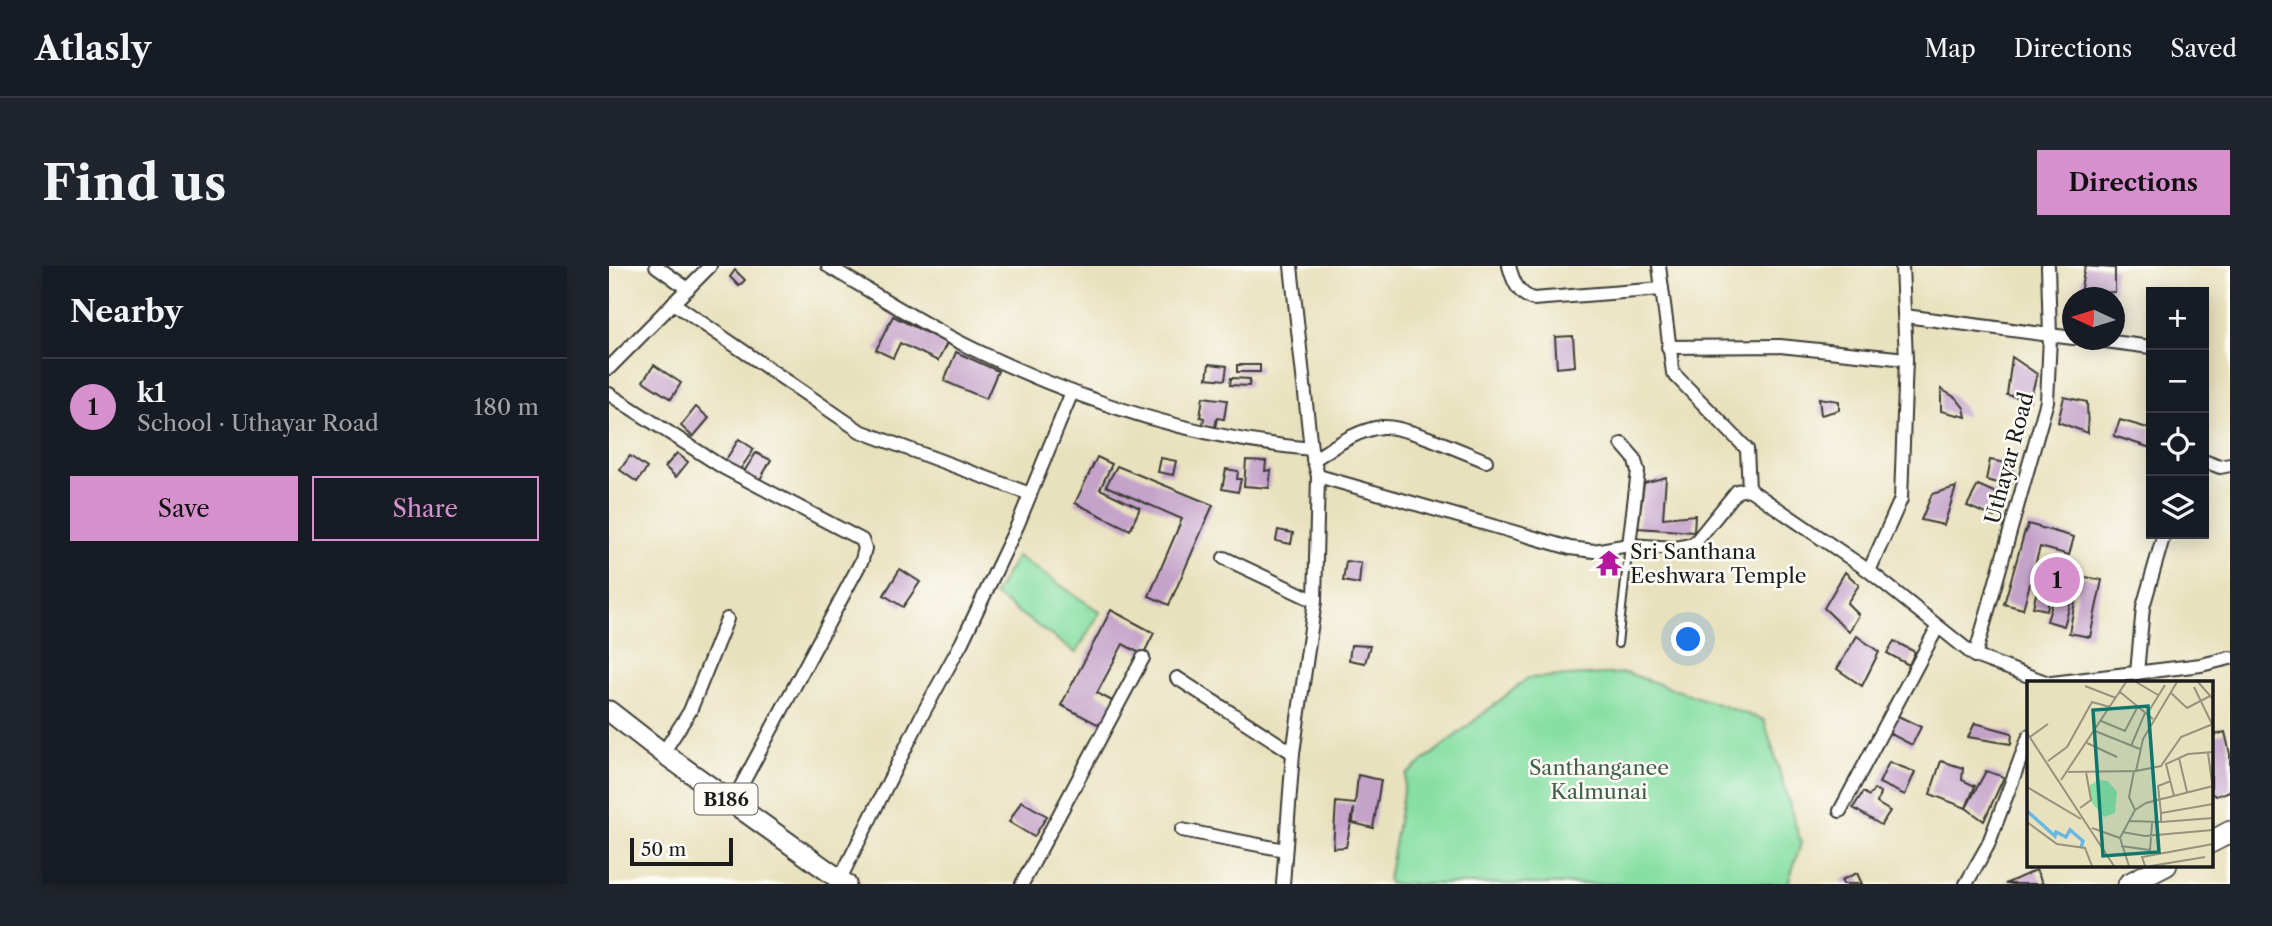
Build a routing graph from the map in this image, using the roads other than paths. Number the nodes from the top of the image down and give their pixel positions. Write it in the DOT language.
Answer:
graph roads {
  1 [pos="656,266"];
  2 [pos="710,266"];
  3 [pos="828,266"];
  4 [pos="1291,266"];
  5 [pos="1509,266"];
  6 [pos="1659,266"];
  7 [pos="1902,266"];
  8 [pos="2048,266"];
  9 [pos="688,289"];
  10 [pos="1662,289"];
  11 [pos="673,303"];
  12 [pos="1905,316"];
  13 [pos="2050,337"];
  14 [pos="2062,338"];
  15 [pos="2125,344"];
  16 [pos="2146,346"];
  17 [pos="1668,347"];
  18 [pos="1906,359"];
  19 [pos="609,368"];
  20 [pos="1072,392"];
  21 [pos="609,394"];
  22 [pos="1622,444"];
  23 [pos="1312,455"];
  24 [pos="1486,461"];
  25 [pos="2209,463"];
  26 [pos="2230,465"];
  27 [pos="1318,476"];
  28 [pos="1749,489"];
  29 [pos="1030,495"];
  30 [pos="2163,539"];
  31 [pos="1629,545"];
  32 [pos="1224,558"];
  33 [pos="1869,571"];
  34 [pos="1315,601"];
  35 [pos="727,619"];
  36 [pos="1937,628"];
  37 [pos="1618,644"];
  38 [pos="1975,656"];
  39 [pos="1143,658"];
  40 [pos="2230,658"];
  41 [pos="2137,673"];
  42 [pos="1177,678"];
  43 [pos="2044,681"];
  44 [pos="2067,681"];
  45 [pos="609,710"];
  46 [pos="2027,741"];
  47 [pos="663,753"];
  48 [pos="1293,753"];
  49 [pos="732,803"];
  50 [pos="1840,811"];
  51 [pos="1182,830"];
  52 [pos="2230,832"];
  53 [pos="2213,841"];
  54 [pos="1285,850"];
  55 [pos="2164,866"];
  56 [pos="843,882"];
  57 [pos="1022,884"];
  58 [pos="1283,884"];
  59 [pos="1966,884"];
  60 [pos="2129,884"];
  1 -- 9 [label="street"];
  2 -- 9 [label="street"];
  3 -- 20 [label="street"];
  4 -- 23 [label="street"];
  5 -- 10 [label="street"];
  6 -- 10 [label="street"];
  7 -- 12 [label="street"];
  8 -- 13 [label="street, Uthayar Road"];
  9 -- 11 [label="street"];
  10 -- 17 [label="street"];
  11 -- 19 [label="street"];
  11 -- 29 [label="street"];
  12 -- 13 [label="street"];
  12 -- 18 [label="street"];
  13 -- 14 [label="street"];
  13 -- 38 [label="street, Uthayar Road"];
  15 -- 16 [label="street"];
  17 -- 18 [label="street"];
  17 -- 28 [label="street"];
  18 -- 33 [label="street"];
  20 -- 23 [label="street"];
  20 -- 29 [label="street"];
  21 -- 49 [label="street"];
  22 -- 31 [label="street"];
  23 -- 24 [label="street"];
  23 -- 27 [label="street"];
  25 -- 26 [label="street"];
  27 -- 31 [label="street"];
  27 -- 34 [label="street"];
  28 -- 31 [label="street"];
  28 -- 33 [label="street"];
  29 -- 56 [label="street"];
  30 -- 41 [label="street"];
  31 -- 37 [label="lane"];
  32 -- 34 [label="street"];
  33 -- 36 [label="street"];
  34 -- 48 [label="street"];
  35 -- 47 [label="street"];
  36 -- 38 [label="street"];
  36 -- 50 [label="street"];
  38 -- 43 [label="street"];
  39 -- 57 [label="street"];
  40 -- 41 [label="street"];
  41 -- 44 [label="street"];
  42 -- 48 [label="street"];
  45 -- 47 [label="main road, B186"];
  46 -- 59 [label="street"];
  47 -- 49 [label="main road, B186"];
  48 -- 54 [label="street"];
  49 -- 56 [label="main road, B186"];
  51 -- 54 [label="street"];
  52 -- 53 [label="highway"];
  54 -- 58 [label="street"];
  55 -- 60 [label="highway"];
}
